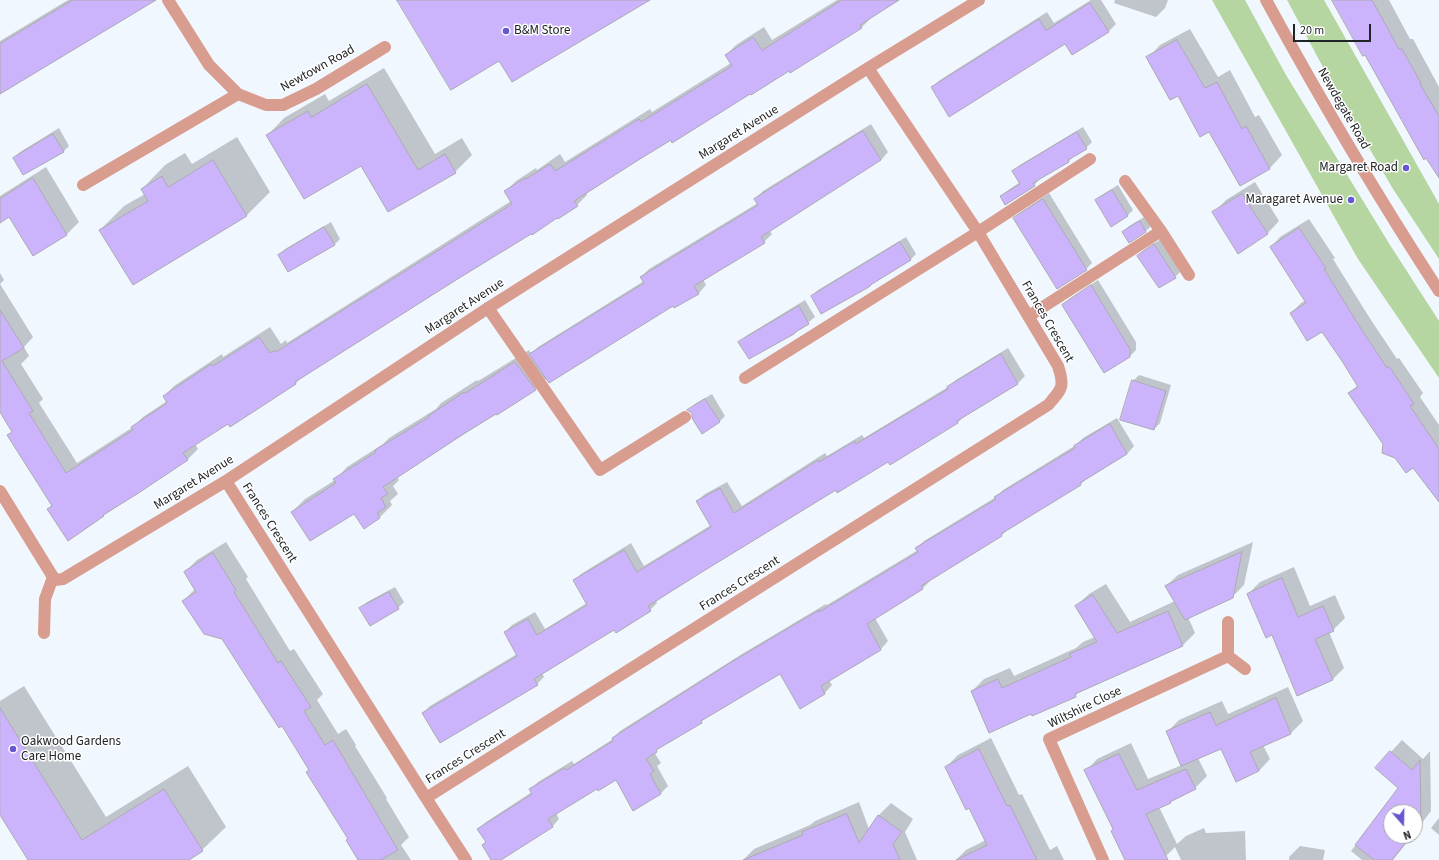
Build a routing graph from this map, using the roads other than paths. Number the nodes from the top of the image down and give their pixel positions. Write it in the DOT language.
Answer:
graph roads {
  1 [pos="168,0"];
  2 [pos="979,0"];
  3 [pos="1266,0"];
  4 [pos="385,47"];
  5 [pos="868,68"];
  6 [pos="238,94"];
  7 [pos="1090,159"];
  8 [pos="1125,182"];
  9 [pos="83,185"];
  10 [pos="1161,231"];
  11 [pos="978,232"];
  12 [pos="1189,275"];
  13 [pos="1439,291"];
  14 [pos="488,308"];
  15 [pos="1029,316"];
  16 [pos="745,378"];
  17 [pos="685,417"];
  18 [pos="226,481"];
  19 [pos="0,491"];
  20 [pos="53,577"];
  21 [pos="1228,622"];
  22 [pos="44,633"];
  23 [pos="1228,656"];
  24 [pos="1245,669"];
  25 [pos="426,798"];
  26 [pos="466,860"];
  27 [pos="1103,860"];
  1 -- 6 [label="street, Newtown Road"];
  2 -- 5 [label="street, Margaret Avenue"];
  3 -- 13 [label="street, Newdegate Road"];
  4 -- 6 [label="street, Newtown Road"];
  5 -- 11 [label="street, Frances Crescent"];
  5 -- 14 [label="street, Margaret Avenue"];
  6 -- 9 [label="street"];
  7 -- 11 [label="street"];
  8 -- 10 [label="street"];
  10 -- 12 [label="street"];
  10 -- 15 [label="street"];
  11 -- 15 [label="street, Frances Crescent"];
  11 -- 16 [label="street"];
  14 -- 17 [label="street"];
  14 -- 18 [label="street, Margaret Avenue"];
  15 -- 25 [label="street, Frances Crescent"];
  18 -- 20 [label="street, Margaret Avenue"];
  18 -- 25 [label="street, Frances Crescent"];
  19 -- 20 [label="street"];
  20 -- 22 [label="street"];
  21 -- 23 [label="street"];
  23 -- 24 [label="street"];
  23 -- 27 [label="street, Wiltshire Close"];
  25 -- 26 [label="street"];
}
